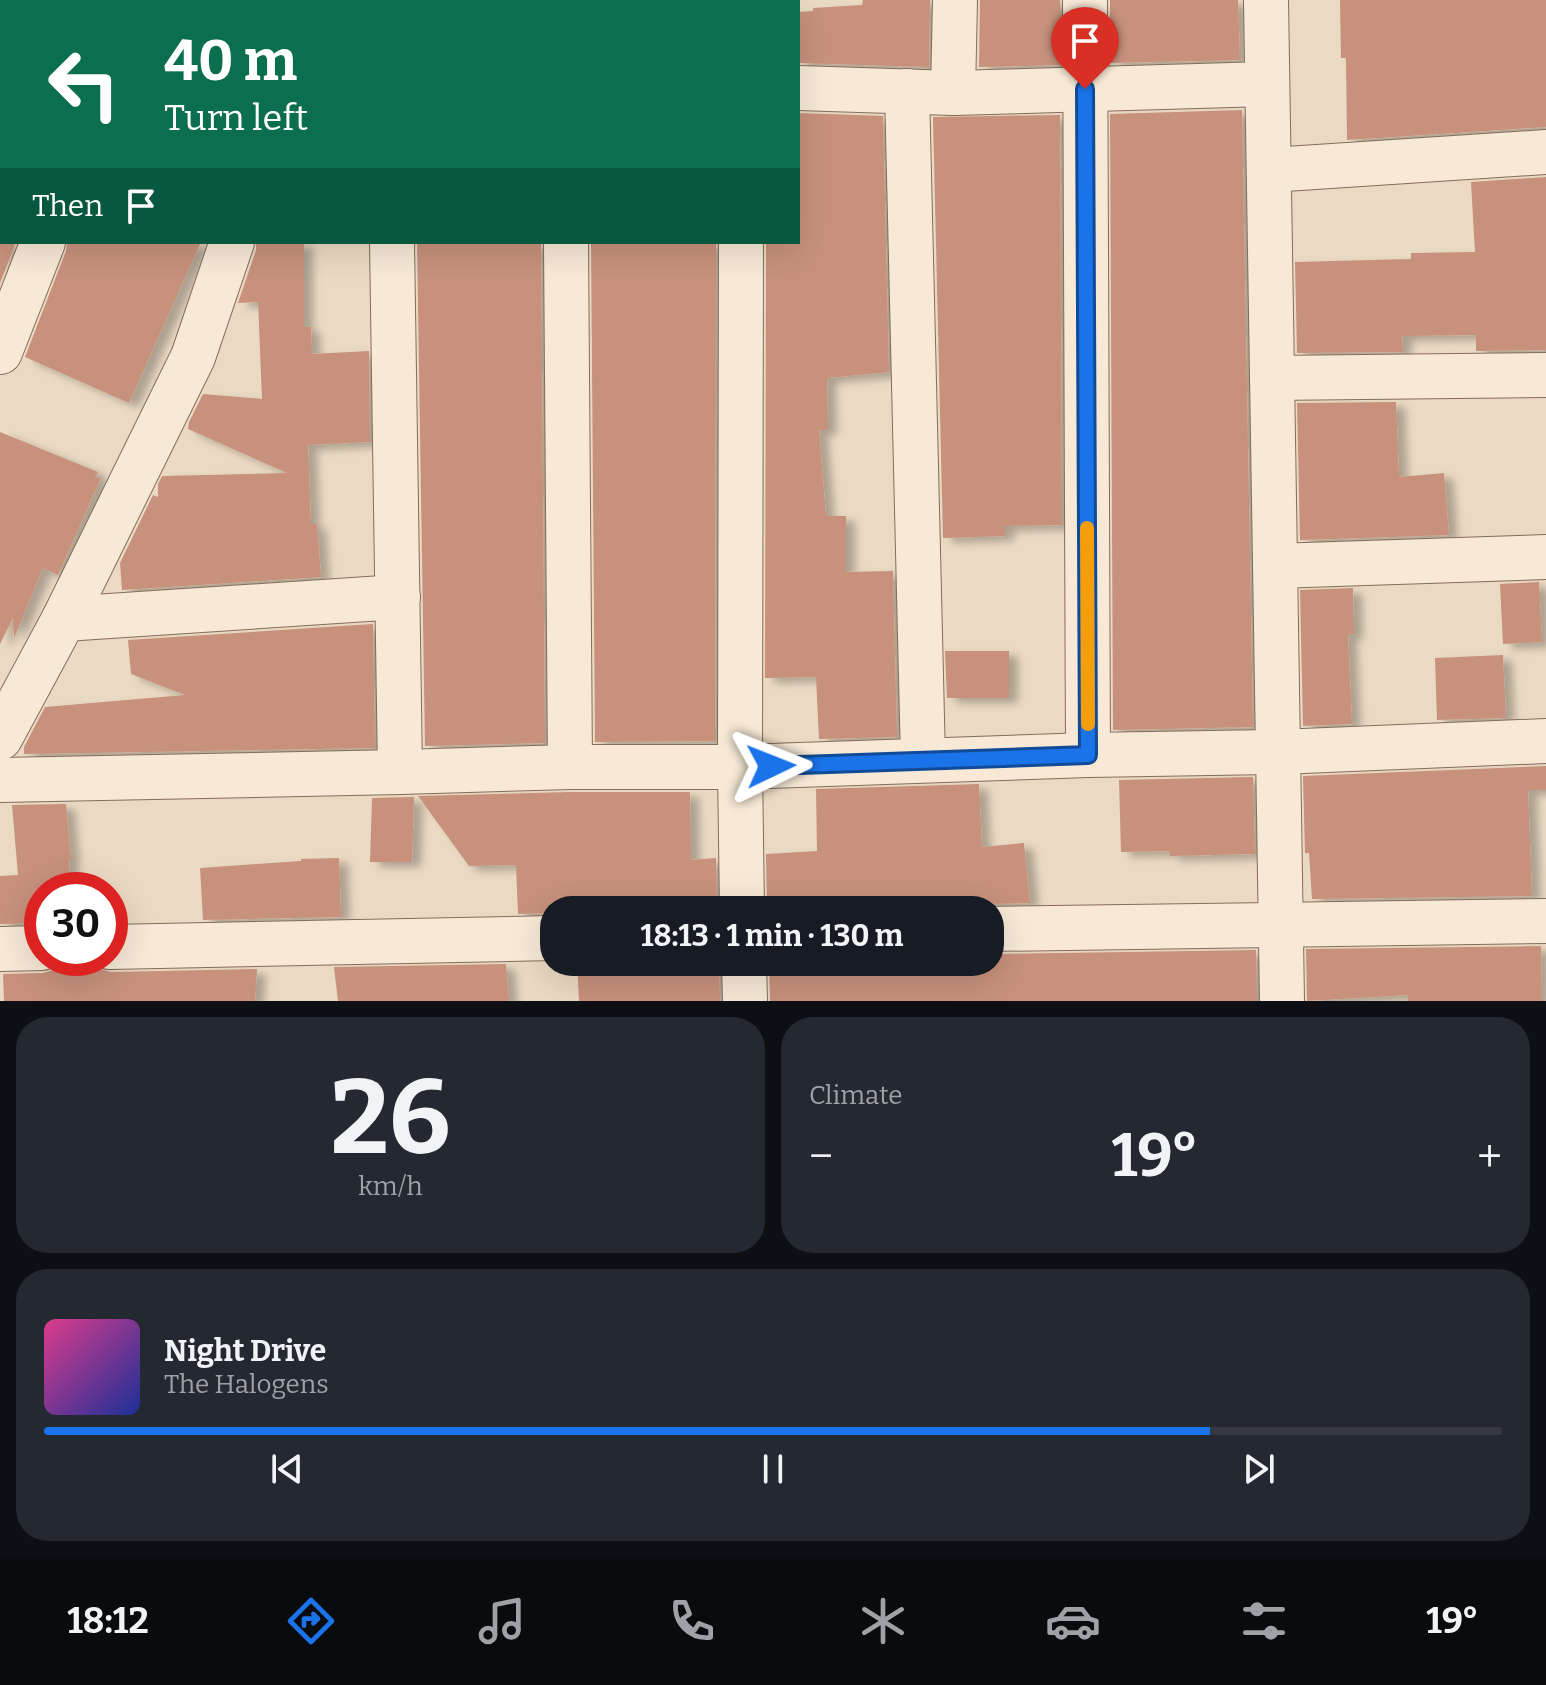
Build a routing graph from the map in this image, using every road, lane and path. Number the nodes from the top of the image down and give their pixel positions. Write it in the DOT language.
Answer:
graph roads {
  1 [pos="955,0"];
  2 [pos="1085,0"];
  3 [pos="1266,0"];
  4 [pos="1267,84"];
  5 [pos="800,88"];
  6 [pos="1085,89"];
  7 [pos="907,91"];
  8 [pos="953,93"];
  9 [pos="1546,152"];
  10 [pos="1269,170"];
  11 [pos="42,244"];
  12 [pos="231,244"];
  13 [pos="392,244"];
  14 [pos="566,244"];
  15 [pos="741,244"];
  16 [pos="0,352"];
  17 [pos="1546,375"];
  18 [pos="1272,378"];
  19 [pos="1546,557"];
  20 [pos="1275,566"];
  21 [pos="398,597"];
  22 [pos="64,619"];
  23 [pos="0,738"];
  24 [pos="1546,741"];
  25 [pos="1279,752"];
  26 [pos="1088,755"];
  27 [pos="923,760"];
  28 [pos="570,767"];
  29 [pos="740,767"];
  30 [pos="400,772"];
  31 [pos="0,780"];
  32 [pos="742,896"];
  33 [pos="1546,921"];
  34 [pos="1281,924"];
  35 [pos="1004,929"];
  36 [pos="540,938"];
  37 [pos="128,947"];
  38 [pos="24,948"];
  39 [pos="0,949"];
  40 [pos="744,976"];
  41 [pos="745,1001"];
  42 [pos="1282,1001"];
  1 -- 8 [label="street"];
  2 -- 6 [label="street"];
  3 -- 4 [label="street"];
  4 -- 6 [label="street"];
  4 -- 10 [label="street"];
  5 -- 7 [label="street"];
  6 -- 8 [label="street"];
  6 -- 26 [label="street"];
  7 -- 8 [label="street"];
  7 -- 27 [label="street"];
  9 -- 10 [label="street"];
  10 -- 18 [label="street"];
  11 -- 16 [label="street"];
  12 -- 22 [label="street"];
  13 -- 21 [label="street"];
  14 -- 28 [label="street"];
  15 -- 29 [label="street"];
  17 -- 18 [label="street"];
  18 -- 20 [label="street"];
  19 -- 20 [label="street"];
  20 -- 25 [label="street"];
  21 -- 22 [label="street"];
  21 -- 30 [label="street"];
  22 -- 23 [label="street"];
  24 -- 25 [label="street"];
  25 -- 26 [label="street"];
  25 -- 34 [label="street"];
  26 -- 27 [label="street"];
  27 -- 29 [label="street"];
  28 -- 29 [label="street"];
  28 -- 30 [label="street"];
  29 -- 32 [label="street"];
  30 -- 31 [label="street"];
  33 -- 34 [label="street"];
  34 -- 35 [label="street"];
  34 -- 42 [label="street"];
  36 -- 37 [label="street"];
  38 -- 39 [label="street"];
  40 -- 41 [label="street"];
}
